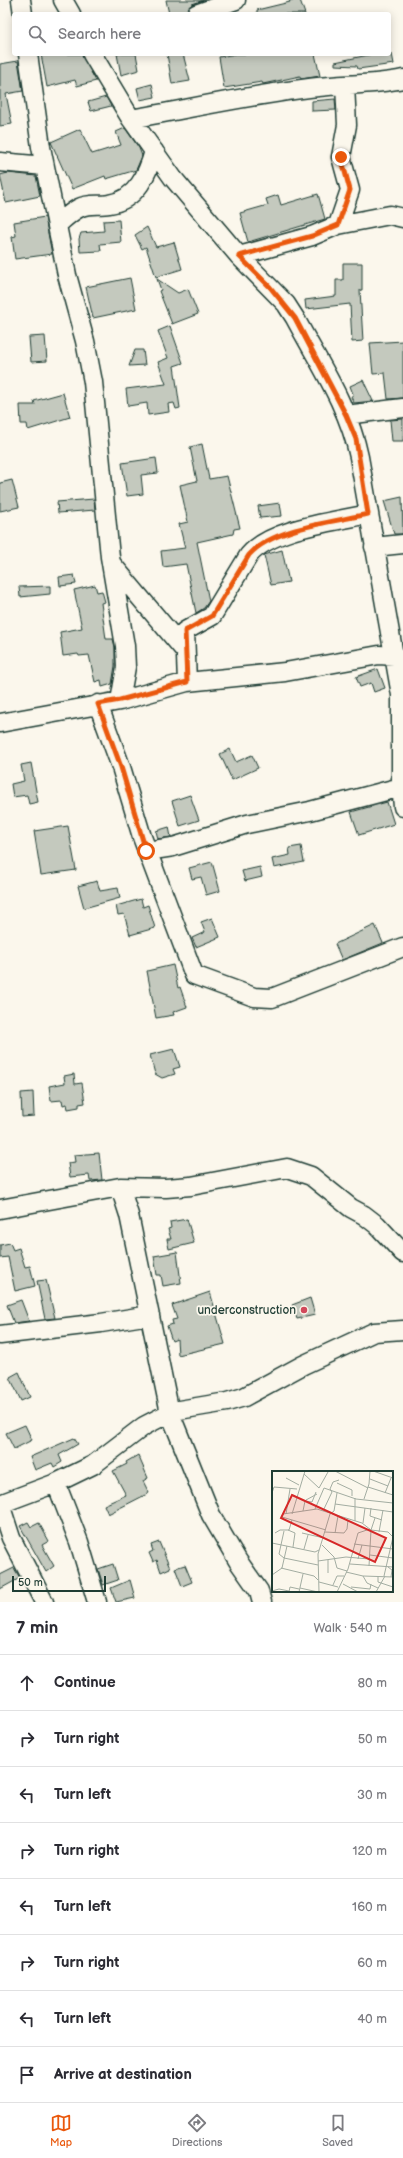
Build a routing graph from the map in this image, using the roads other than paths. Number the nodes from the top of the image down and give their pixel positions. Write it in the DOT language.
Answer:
graph roads {
  1 [pos="21,0"];
  2 [pos="63,0"];
  3 [pos="236,0"];
  4 [pos="23,12"];
  5 [pos="69,12"];
  6 [pos="202,12"];
  7 [pos="28,56"];
  8 [pos="93,56"];
  9 [pos="403,73"];
  10 [pos="403,79"];
  11 [pos="383,83"];
  12 [pos="345,85"];
  13 [pos="131,118"];
  14 [pos="154,150"];
  15 [pos="0,162"];
  16 [pos="45,166"];
  17 [pos="403,218"];
  18 [pos="57,225"];
  19 [pos="338,225"];
  20 [pos="239,256"];
  21 [pos="403,408"];
  22 [pos="346,415"];
  23 [pos="368,514"];
  24 [pos="403,544"];
  25 [pos="374,546"];
  26 [pos="110,562"];
  27 [pos="184,651"];
  28 [pos="398,659"];
  29 [pos="187,682"];
  30 [pos="120,700"];
  31 [pos="98,704"];
  32 [pos="0,723"];
  33 [pos="401,787"];
  34 [pos="403,807"];
  35 [pos="146,851"];
  36 [pos="403,948"];
  37 [pos="120,1187"];
  38 [pos="0,1209"];
  39 [pos="403,1252"];
  40 [pos="150,1315"];
  41 [pos="403,1330"];
  42 [pos="0,1335"];
  43 [pos="170,1413"];
  44 [pos="56,1484"];
  45 [pos="0,1504"];
  46 [pos="44,1602"];
  47 [pos="97,1602"];
  48 [pos="262,1602"];
  1 -- 4 [label="street"];
  2 -- 5 [label="street"];
  3 -- 6 [label="street"];
  7 -- 16 [label="street"];
  8 -- 13 [label="street"];
  9 -- 11 [label="street"];
  10 -- 11 [label="street"];
  11 -- 12 [label="street"];
  12 -- 13 [label="street"];
  12 -- 19 [label="street"];
  13 -- 14 [label="street"];
  14 -- 18 [label="street"];
  14 -- 20 [label="street"];
  15 -- 16 [label="street"];
  16 -- 18 [label="street"];
  17 -- 19 [label="street"];
  18 -- 26 [label="street"];
  19 -- 20 [label="street"];
  20 -- 22 [label="street"];
  21 -- 22 [label="street"];
  22 -- 23 [label="street"];
  23 -- 25 [label="street"];
  23 -- 27 [label="street"];
  24 -- 25 [label="street"];
  25 -- 28 [label="street"];
  26 -- 27 [label="street"];
  26 -- 30 [label="street"];
  27 -- 29 [label="street"];
  28 -- 29 [label="street"];
  28 -- 33 [label="street"];
  29 -- 30 [label="street"];
  30 -- 31 [label="street"];
  31 -- 32 [label="street"];
  31 -- 35 [label="street"];
  33 -- 34 [label="street"];
  33 -- 35 [label="street"];
  35 -- 36 [label="street"];
  37 -- 38 [label="street"];
  37 -- 39 [label="street"];
  37 -- 40 [label="street"];
  40 -- 42 [label="street"];
  40 -- 43 [label="street"];
  41 -- 43 [label="street"];
  43 -- 44 [label="street"];
  43 -- 48 [label="street"];
  44 -- 45 [label="street"];
  44 -- 47 [label="street"];
  45 -- 46 [label="street"];
}
